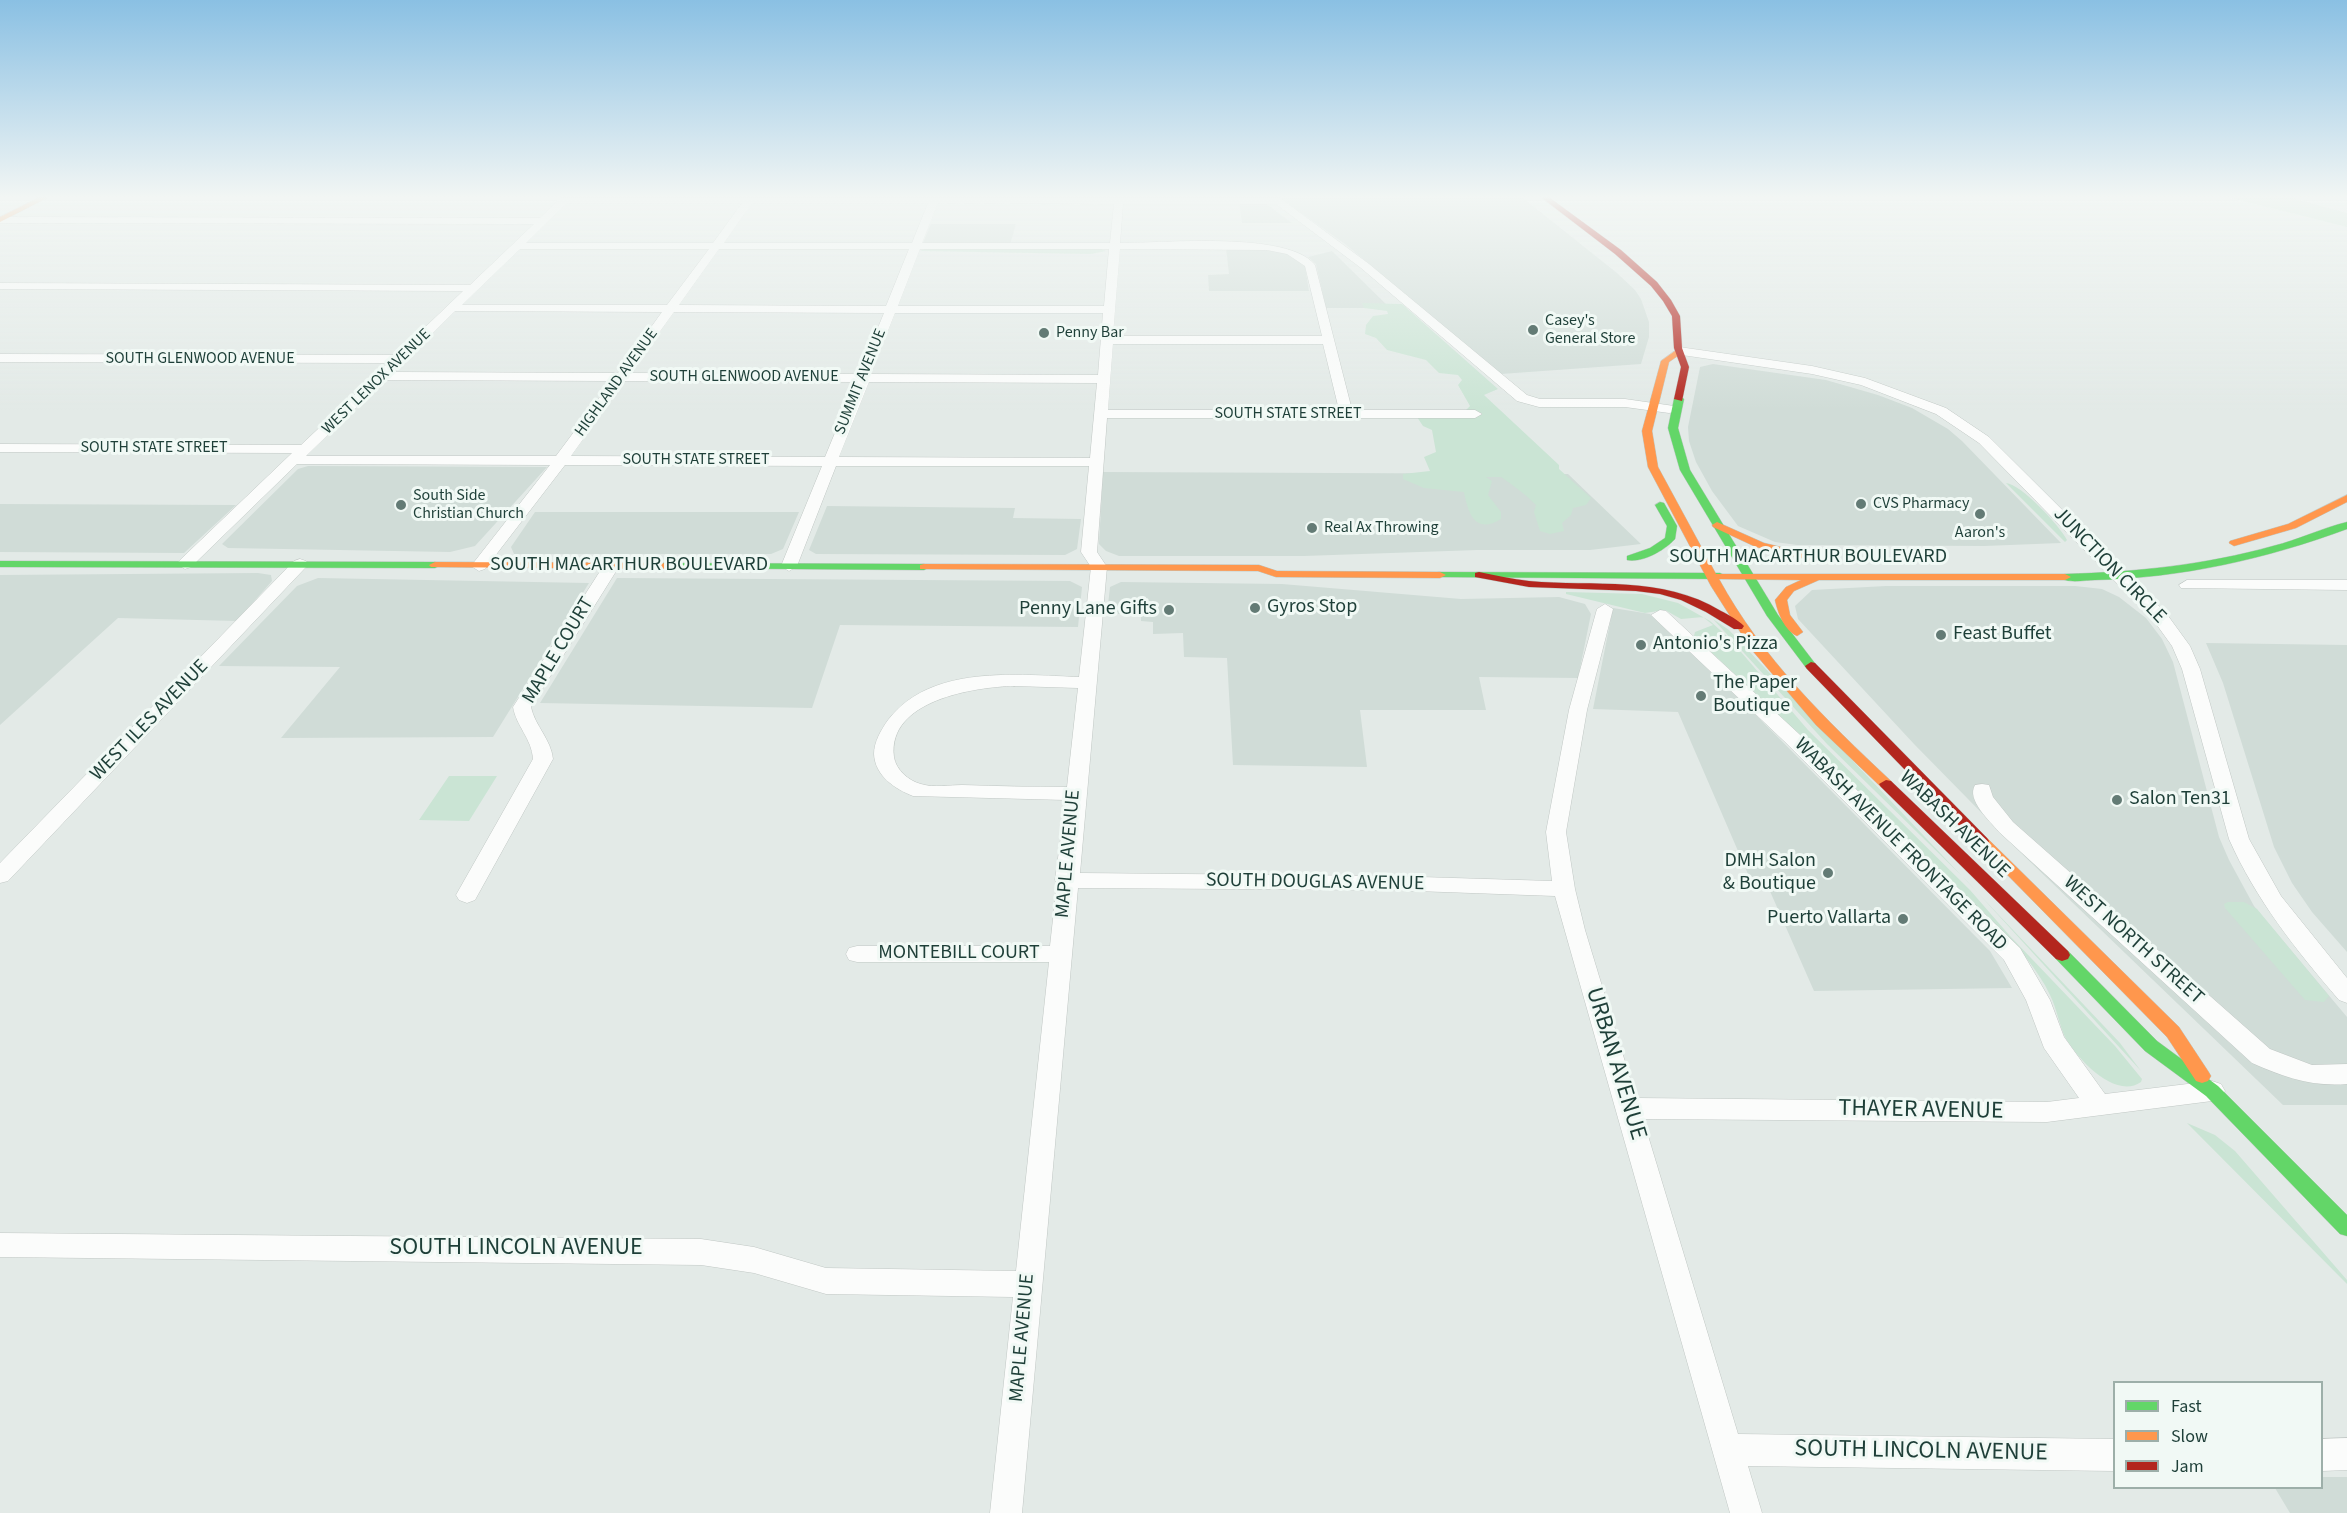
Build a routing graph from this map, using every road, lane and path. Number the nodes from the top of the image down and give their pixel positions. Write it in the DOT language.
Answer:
graph roads {
  1 [pos="495,269"];
  2 [pos="700,269"];
  3 [pos="907,269"];
  4 [pos="1111,269"];
  5 [pos="1311,269"];
  6 [pos="1368,269"];
  7 [pos="1637,269"];
  8 [pos="0,286"];
  9 [pos="476,288"];
  10 [pos="455,308"];
  11 [pos="671,308"];
  12 [pos="890,309"];
  13 [pos="1107,310"];
  14 [pos="1106,340"];
  15 [pos="1327,340"];
  16 [pos="1679,351"];
  17 [pos="0,358"];
  18 [pos="400,359"];
  19 [pos="384,375"];
  20 [pos="621,376"];
  21 [pos="864,377"];
  22 [pos="1104,379"];
  23 [pos="1652,406"];
  24 [pos="1675,410"];
  25 [pos="1101,414"];
  26 [pos="1347,414"];
  27 [pos="1475,414"];
  28 [pos="0,448"];
  29 [pos="308,448"];
  30 [pos="296,460"];
  31 [pos="561,460"];
  32 [pos="830,461"];
  33 [pos="1097,462"];
  34 [pos="1659,481"];
  35 [pos="2347,498"];
  36 [pos="1717,525"];
  37 [pos="2347,525"];
  38 [pos="2219,546"];
  39 [pos="2123,557"];
  40 [pos="1719,558"];
  41 [pos="2083,558"];
  42 [pos="2103,558"];
  43 [pos="1390,560"];
  44 [pos="0,564"];
  45 [pos="185,564"];
  46 [pos="300,564"];
  47 [pos="612,565"];
  48 [pos="479,566"];
  49 [pos="789,566"];
  50 [pos="1099,567"];
  51 [pos="1258,568"];
  52 [pos="1479,575"];
  53 [pos="2120,575"];
  54 [pos="1712,576"];
  55 [pos="1748,576"];
  56 [pos="1818,576"];
  57 [pos="2187,585"];
  58 [pos="2347,585"];
  59 [pos="1605,609"];
  60 [pos="1660,615"];
  61 [pos="1753,642"];
  62 [pos="1086,683"];
  63 [pos="1864,723"];
  64 [pos="1982,790"];
  65 [pos="1075,794"];
  66 [pos="0,876"];
  67 [pos="1066,880"];
  68 [pos="1564,890"];
  69 [pos="467,896"];
  70 [pos="857,954"];
  71 [pos="1060,954"];
  72 [pos="2347,994"];
  73 [pos="2347,1074"];
  74 [pos="2212,1091"];
  75 [pos="2099,1107"];
  76 [pos="1628,1108"];
  77 [pos="2347,1228"];
  78 [pos="0,1245"];
  79 [pos="1028,1284"];
  80 [pos="1727,1450"];
  81 [pos="2347,1454"];
  82 [pos="2113,1455"];
  83 [pos="2323,1455"];
  84 [pos="1006,1513"];
  85 [pos="1746,1513"];
  1 -- 9 [label="street, WEST LENOX AVENUE"];
  2 -- 11 [label="street, HIGHLAND AVENUE"];
  3 -- 12 [label="street, SUMMIT AVENUE"];
  4 -- 13 [label="street, MAPLE AVENUE"];
  5 -- 15 [label="street"];
  6 -- 23 [label="street"];
  7 -- 16 [label="main road"];
  8 -- 9 [label="street"];
  9 -- 10 [label="street, WEST LENOX AVENUE"];
  10 -- 11 [label="street"];
  10 -- 18 [label="street, WEST LENOX AVENUE"];
  11 -- 12 [label="street"];
  11 -- 20 [label="street, HIGHLAND AVENUE"];
  12 -- 13 [label="street"];
  12 -- 21 [label="street, SUMMIT AVENUE"];
  13 -- 14 [label="street, MAPLE AVENUE"];
  14 -- 15 [label="street"];
  14 -- 22 [label="street, MAPLE AVENUE"];
  15 -- 26 [label="street"];
  16 -- 23 [label="main road"];
  16 -- 24 [label="main road"];
  16 -- 42 [label="street, JUNCTION CIRCLE"];
  17 -- 18 [label="street, SOUTH GLENWOOD AVENUE"];
  18 -- 19 [label="street, WEST LENOX AVENUE"];
  19 -- 20 [label="street, SOUTH GLENWOOD AVENUE"];
  19 -- 29 [label="street, WEST LENOX AVENUE"];
  20 -- 21 [label="street, SOUTH GLENWOOD AVENUE"];
  20 -- 31 [label="street, HIGHLAND AVENUE"];
  21 -- 22 [label="street, SOUTH GLENWOOD AVENUE"];
  21 -- 32 [label="street, SUMMIT AVENUE"];
  22 -- 25 [label="street, MAPLE AVENUE"];
  23 -- 24 [label="street"];
  23 -- 34 [label="main road"];
  24 -- 36 [label="main road"];
  25 -- 26 [label="street, SOUTH STATE STREET"];
  25 -- 33 [label="street, MAPLE AVENUE"];
  26 -- 27 [label="street, SOUTH STATE STREET"];
  28 -- 29 [label="street, SOUTH STATE STREET"];
  29 -- 30 [label="street, WEST LENOX AVENUE"];
  30 -- 31 [label="street, SOUTH STATE STREET"];
  30 -- 45 [label="street, WEST LENOX AVENUE"];
  31 -- 32 [label="street, SOUTH STATE STREET"];
  31 -- 48 [label="street, HIGHLAND AVENUE"];
  32 -- 33 [label="street, SOUTH STATE STREET"];
  32 -- 49 [label="street, SUMMIT AVENUE"];
  33 -- 50 [label="street, MAPLE AVENUE"];
  34 -- 40 [label="main road"];
  34 -- 40 [label="main road, SOUTH MACARTHUR BOULEVARD"];
  35 -- 38 [label="main road"];
  36 -- 40 [label="main road"];
  36 -- 40 [label="main road, SOUTH MACARTHUR BOULEVARD"];
  37 -- 53 [label="main road, SOUTH MACARTHUR BOULEVARD"];
  39 -- 42 [label="main road"];
  40 -- 54 [label="main road, WABASH AVENUE"];
  40 -- 55 [label="main road, WABASH AVENUE"];
  41 -- 42 [label="main road"];
  42 -- 53 [label="street, JUNCTION CIRCLE"];
  43 -- 51 [label="main road, SOUTH MACARTHUR BOULEVARD"];
  44 -- 45 [label="main road, SOUTH MACARTHUR BOULEVARD"];
  45 -- 46 [label="main road, SOUTH MACARTHUR BOULEVARD"];
  46 -- 48 [label="main road, SOUTH MACARTHUR BOULEVARD"];
  46 -- 66 [label="street, WEST ILES AVENUE"];
  47 -- 48 [label="main road, SOUTH MACARTHUR BOULEVARD"];
  47 -- 49 [label="main road, SOUTH MACARTHUR BOULEVARD"];
  47 -- 69 [label="street, MAPLE COURT"];
  49 -- 50 [label="main road, SOUTH MACARTHUR BOULEVARD"];
  50 -- 51 [label="main road, SOUTH MACARTHUR BOULEVARD"];
  50 -- 62 [label="street, MAPLE AVENUE"];
  51 -- 52 [label="main road, SOUTH MACARTHUR BOULEVARD"];
  52 -- 54 [label="main road, SOUTH MACARTHUR BOULEVARD"];
  52 -- 61 [label="main road"];
  53 -- 56 [label="main road, SOUTH MACARTHUR BOULEVARD"];
  53 -- 72 [label="street, JUNCTION CIRCLE"];
  54 -- 55 [label="main road, SOUTH MACARTHUR BOULEVARD"];
  54 -- 61 [label="main road, WABASH AVENUE"];
  55 -- 56 [label="main road, SOUTH MACARTHUR BOULEVARD"];
  55 -- 63 [label="main road, WABASH AVENUE"];
  56 -- 63 [label="main road"];
  57 -- 58 [label="street"];
  59 -- 68 [label="street, URBAN AVENUE"];
  60 -- 75 [label="street, WABASH AVENUE FRONTAGE ROAD"];
  61 -- 74 [label="main road, WABASH AVENUE"];
  62 -- 65 [label="street, MAPLE AVENUE"];
  62 -- 65 [label="street"];
  63 -- 74 [label="main road, WABASH AVENUE"];
  64 -- 73 [label="street, WEST NORTH STREET"];
  65 -- 67 [label="street, MAPLE AVENUE"];
  67 -- 68 [label="street, SOUTH DOUGLAS AVENUE"];
  67 -- 71 [label="street, MAPLE AVENUE"];
  68 -- 76 [label="street, URBAN AVENUE"];
  70 -- 71 [label="street, MONTEBILL COURT"];
  71 -- 79 [label="street, MAPLE AVENUE"];
  74 -- 75 [label="street, THAYER AVENUE"];
  74 -- 77 [label="main road, WABASH AVENUE"];
  75 -- 76 [label="street, THAYER AVENUE"];
  76 -- 80 [label="street, URBAN AVENUE"];
  78 -- 79 [label="street, SOUTH LINCOLN AVENUE"];
  79 -- 84 [label="street, MAPLE AVENUE"];
  80 -- 82 [label="street, SOUTH LINCOLN AVENUE"];
  80 -- 85 [label="street, URBAN AVENUE"];
  81 -- 83 [label="street"];
}
